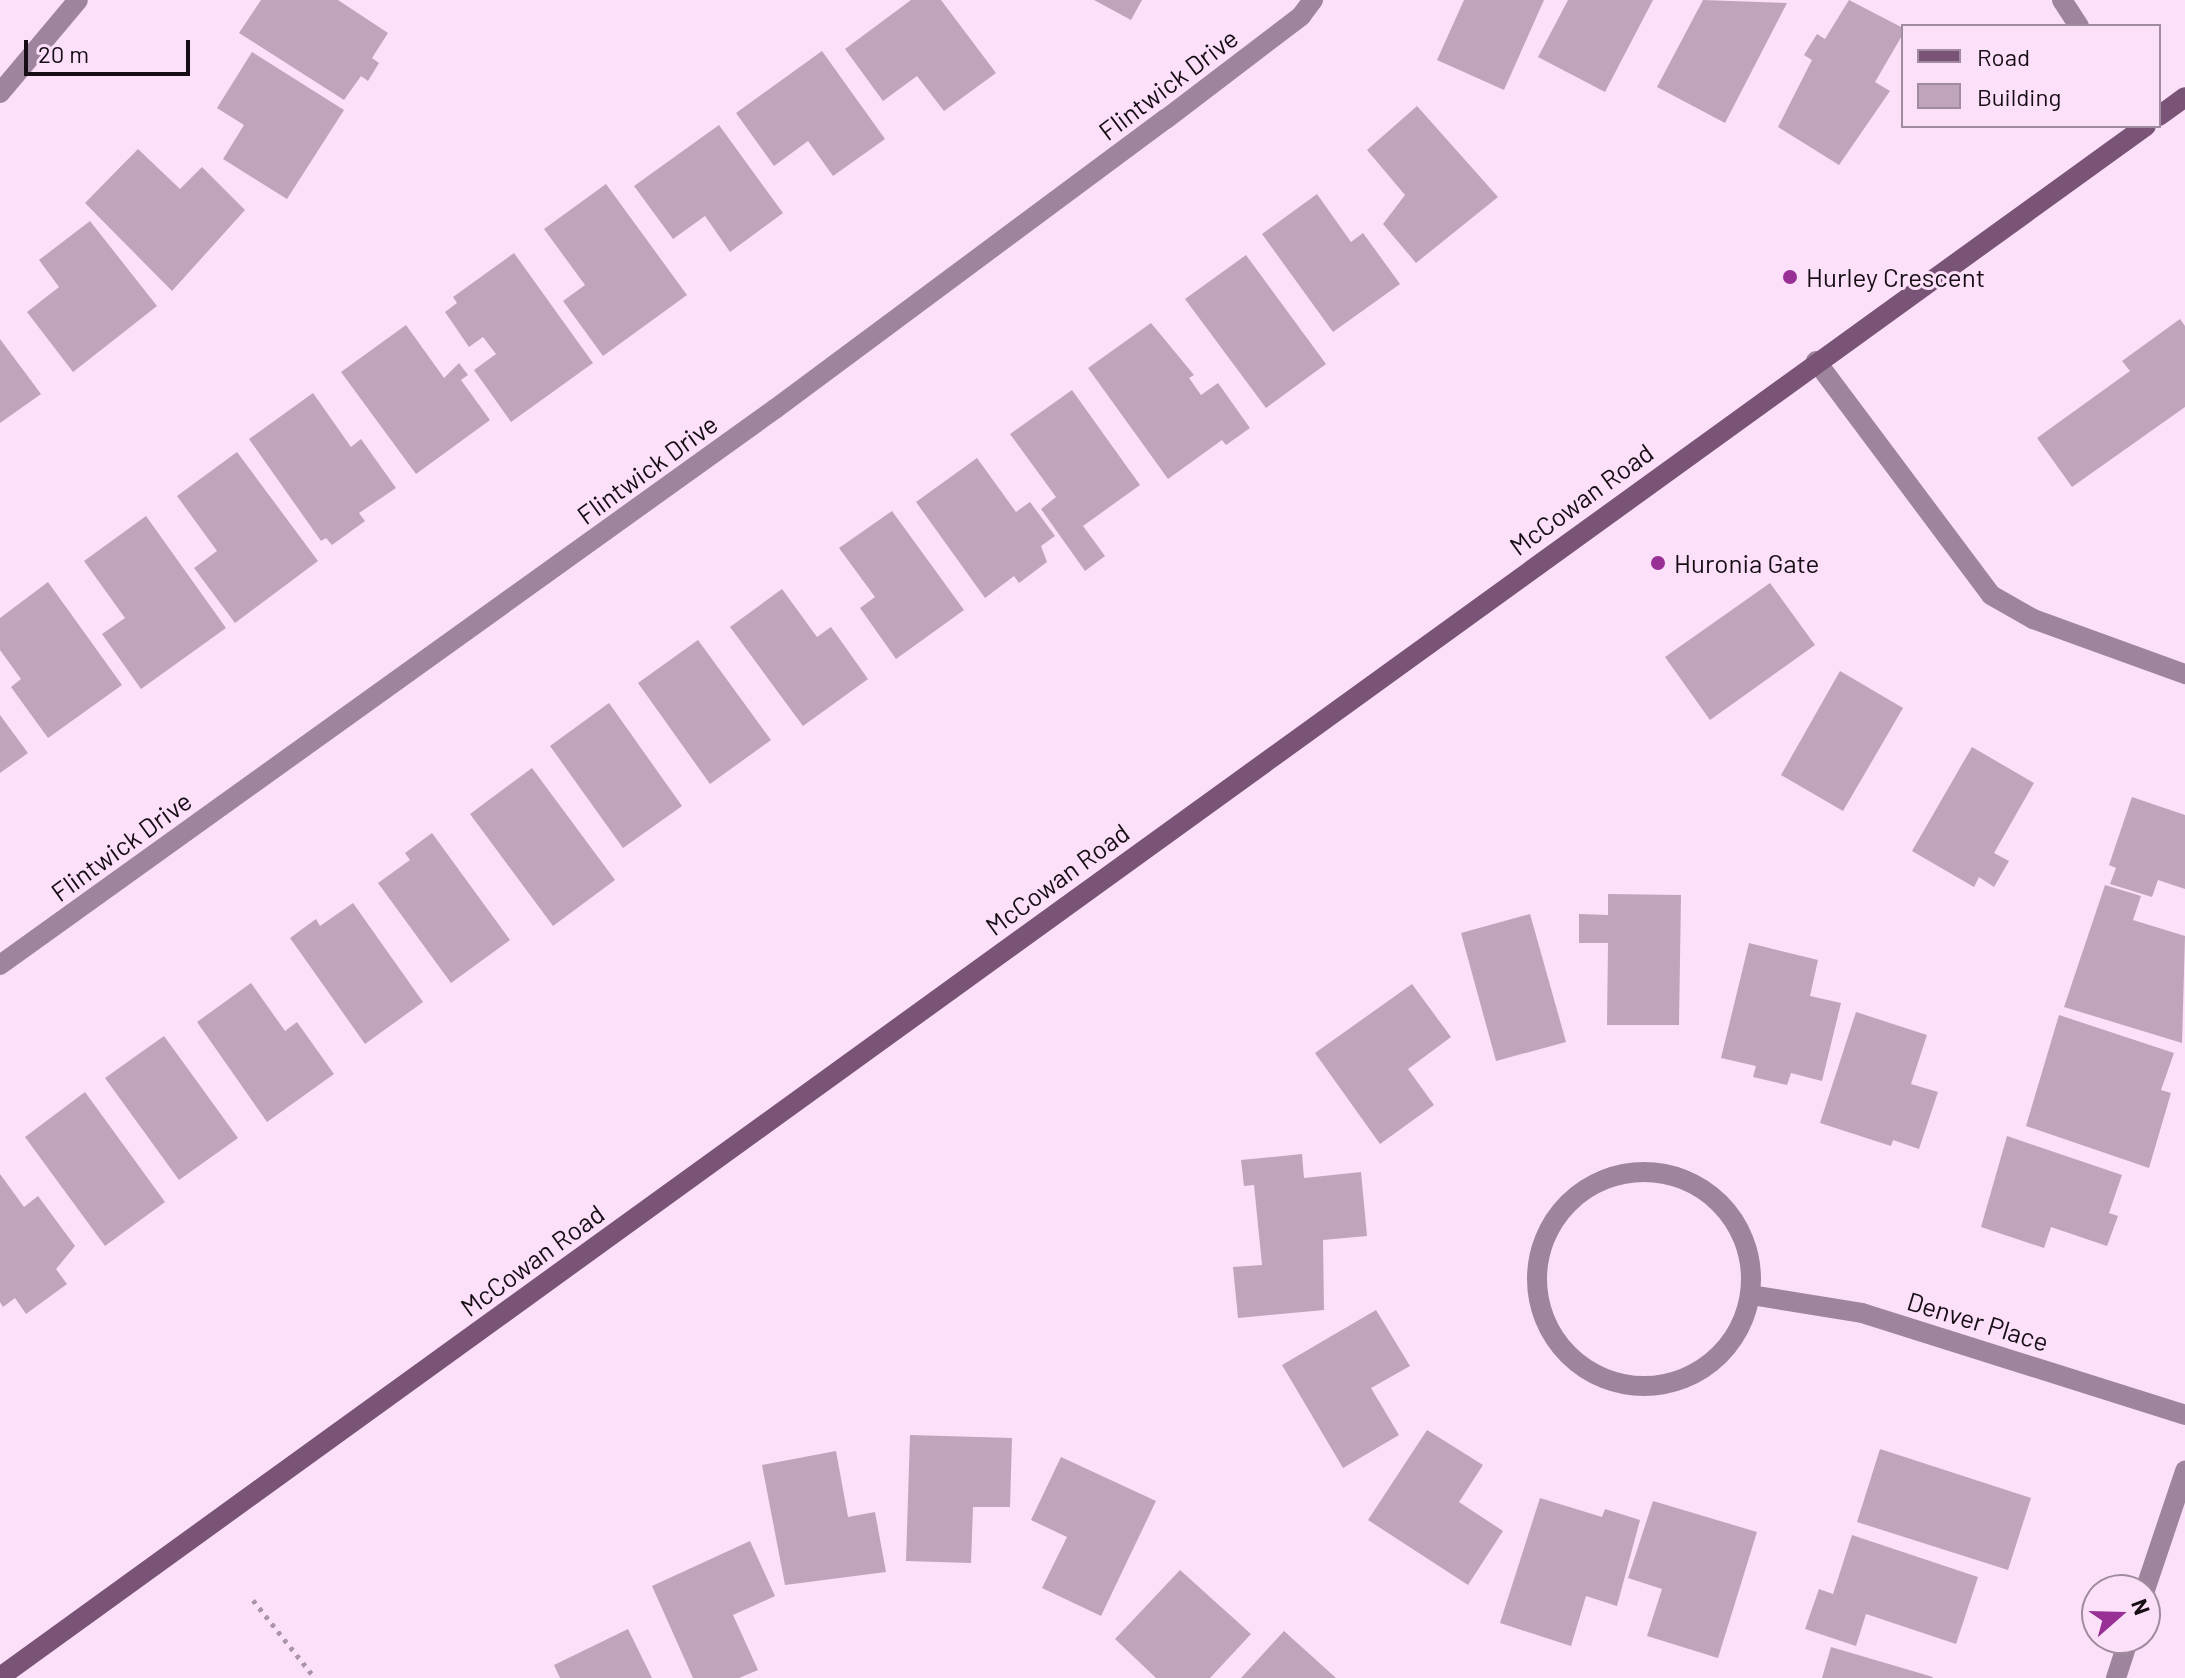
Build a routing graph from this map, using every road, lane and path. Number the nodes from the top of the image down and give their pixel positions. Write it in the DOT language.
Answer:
graph roads {
  1 [pos="78,0"];
  2 [pos="1313,0"];
  3 [pos="2062,0"];
  4 [pos="2078,24"];
  5 [pos="0,93"];
  6 [pos="2185,97"];
  7 [pos="2161,114"];
  8 [pos="2141,128"];
  9 [pos="1816,361"];
  10 [pos="2185,674"];
  11 [pos="0,965"];
  12 [pos="1751,1295"];
  13 [pos="2185,1415"];
  14 [pos="2185,1471"];
  15 [pos="2150,1574"];
  16 [pos="253,1600"];
  17 [pos="2124,1654"];
  18 [pos="0,1677"];
  19 [pos="315,1678"];
  20 [pos="2116,1678"];
  1 -- 5 [label="street"];
  2 -- 11 [label="street, Flintwick Drive"];
  3 -- 4 [label="street"];
  6 -- 7 [label="main road, McCowan Road"];
  8 -- 9 [label="main road, McCowan Road"];
  9 -- 10 [label="street"];
  9 -- 18 [label="main road, McCowan Road"];
  12 -- 12 [label="street"];
  12 -- 13 [label="street, Denver Place"];
  14 -- 15 [label="street"];
  16 -- 19 [label="path"];
  17 -- 20 [label="street"];
}
